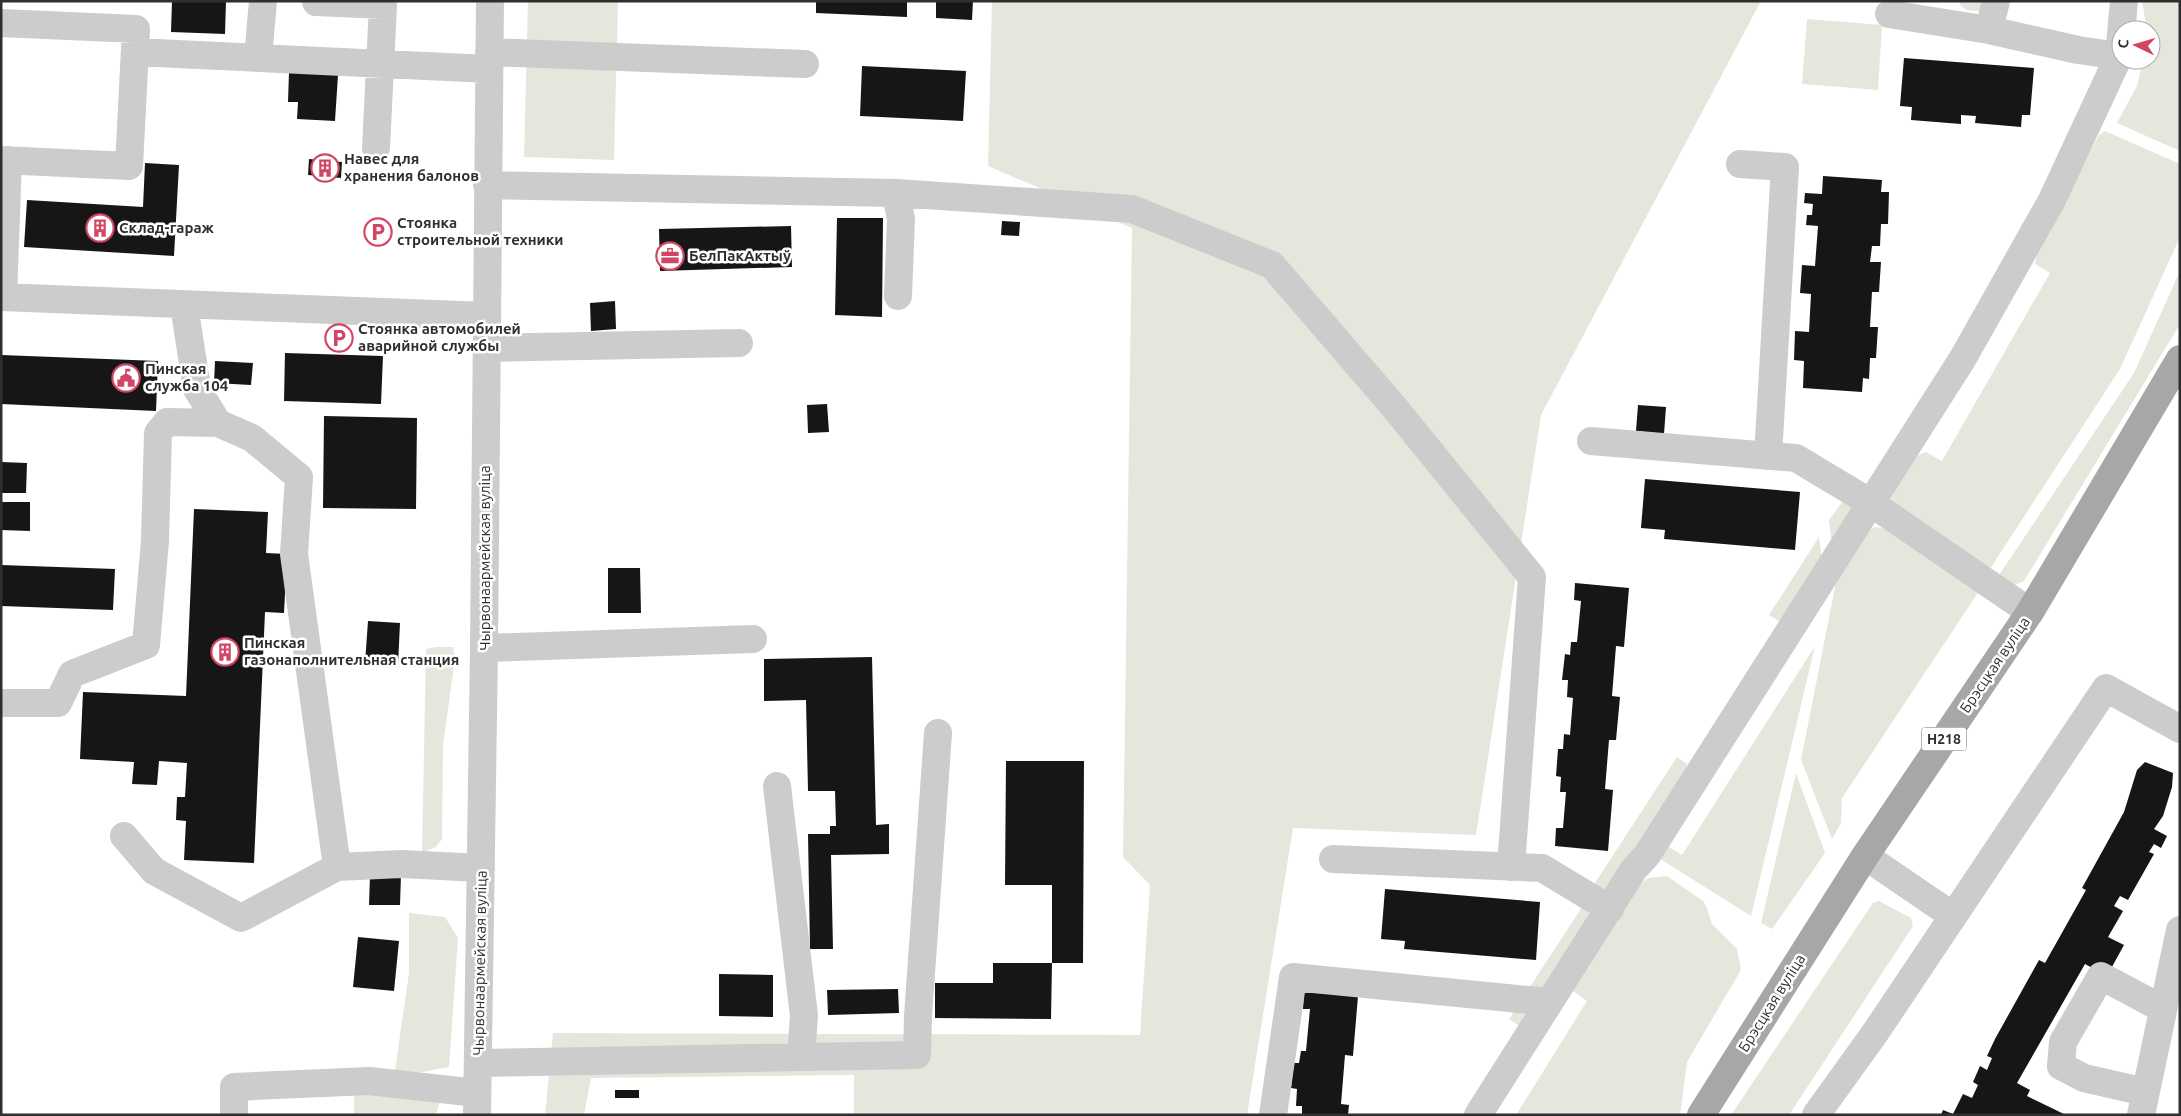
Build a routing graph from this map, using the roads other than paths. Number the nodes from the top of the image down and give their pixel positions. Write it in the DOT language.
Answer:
graph roads {
  1 [pos="263,1"];
  2 [pos="490,1"];
  3 [pos="1996,1"];
  4 [pos="2124,1"];
  5 [pos="316,2"];
  6 [pos="1889,14"];
  7 [pos="2122,20"];
  8 [pos="1,23"];
  9 [pos="1988,30"];
  10 [pos="135,52"];
  11 [pos="2111,55"];
  12 [pos="258,58"];
  13 [pos="488,60"];
  14 [pos="380,63"];
  15 [pos="805,64"];
  16 [pos="2112,70"];
  17 [pos="376,148"];
  18 [pos="5,160"];
  19 [pos="1740,164"];
  20 [pos="487,185"];
  21 [pos="896,193"];
  22 [pos="898,296"];
  23 [pos="2,297"];
  24 [pos="184,305"];
  25 [pos="486,316"];
  26 [pos="739,343"];
  27 [pos="486,348"];
  28 [pos="2180,359"];
  29 [pos="218,423"];
  30 [pos="1591,440"];
  31 [pos="1768,456"];
  32 [pos="1871,503"];
  33 [pos="2030,612"];
  34 [pos="753,639"];
  35 [pos="484,648"];
  36 [pos="1,703"];
  37 [pos="2180,729"];
  38 [pos="938,733"];
  39 [pos="777,786"];
  40 [pos="124,836"];
  41 [pos="1865,856"];
  42 [pos="1333,859"];
  43 [pos="337,867"];
  44 [pos="1511,867"];
  45 [pos="482,868"];
  46 [pos="1610,909"];
  47 [pos="1954,916"];
  48 [pos="2180,930"];
  49 [pos="1549,1002"];
  50 [pos="2163,1009"];
  51 [pos="801,1057"];
  52 [pos="478,1063"];
  53 [pos="2143,1103"];
  54 [pos="477,1104"];
  55 [pos="234,1115"];
  56 [pos="1273,1115"];
  57 [pos="1478,1115"];
  58 [pos="1701,1115"];
  59 [pos="1816,1115"];
  1 -- 12 [label="street"];
  2 -- 13 [label="street, Чырвонаармейская вуліца"];
  3 -- 9 [label="street"];
  4 -- 7 [label="street"];
  5 -- 14 [label="street"];
  6 -- 9 [label="street"];
  8 -- 10 [label="street"];
  9 -- 11 [label="street"];
  10 -- 12 [label="street"];
  10 -- 18 [label="street"];
  12 -- 14 [label="street"];
  13 -- 14 [label="street"];
  13 -- 15 [label="street"];
  13 -- 20 [label="street, Чырвонаармейская вуліца"];
  14 -- 17 [label="street"];
  16 -- 32 [label="street"];
  18 -- 23 [label="street"];
  19 -- 31 [label="street"];
  20 -- 21 [label="street"];
  20 -- 25 [label="street, Чырвонаармейская вуліца"];
  21 -- 22 [label="street"];
  21 -- 44 [label="street"];
  23 -- 24 [label="street"];
  24 -- 25 [label="street"];
  24 -- 29 [label="street"];
  25 -- 27 [label="street, Чырвонаармейская вуліца"];
  26 -- 27 [label="street"];
  27 -- 35 [label="street, Чырвонаармейская вуліца"];
  28 -- 33 [label="main road, Брэсцкая вуліца / Н218"];
  29 -- 36 [label="street"];
  29 -- 43 [label="street"];
  30 -- 31 [label="street"];
  31 -- 32 [label="street"];
  32 -- 33 [label="street"];
  32 -- 46 [label="street"];
  33 -- 41 [label="main road, Брэсцкая вуліца / Н218"];
  34 -- 35 [label="street"];
  35 -- 45 [label="street, Чырвонаармейская вуліца"];
  37 -- 47 [label="street"];
  38 -- 51 [label="street"];
  39 -- 51 [label="street"];
  40 -- 43 [label="street"];
  41 -- 47 [label="street"];
  41 -- 58 [label="main road, Брэсцкая вуліца / Н218"];
  42 -- 44 [label="street"];
  43 -- 45 [label="street"];
  44 -- 46 [label="street"];
  45 -- 52 [label="street, Чырвонаармейская вуліца"];
  46 -- 49 [label="street"];
  47 -- 59 [label="street"];
  48 -- 50 [label="street"];
  49 -- 56 [label="street"];
  49 -- 57 [label="street"];
  50 -- 53 [label="street"];
  50 -- 53 [label="street"];
  51 -- 52 [label="street"];
  52 -- 54 [label="street, Чырвонаармейская вуліца"];
  54 -- 55 [label="street"];
}
